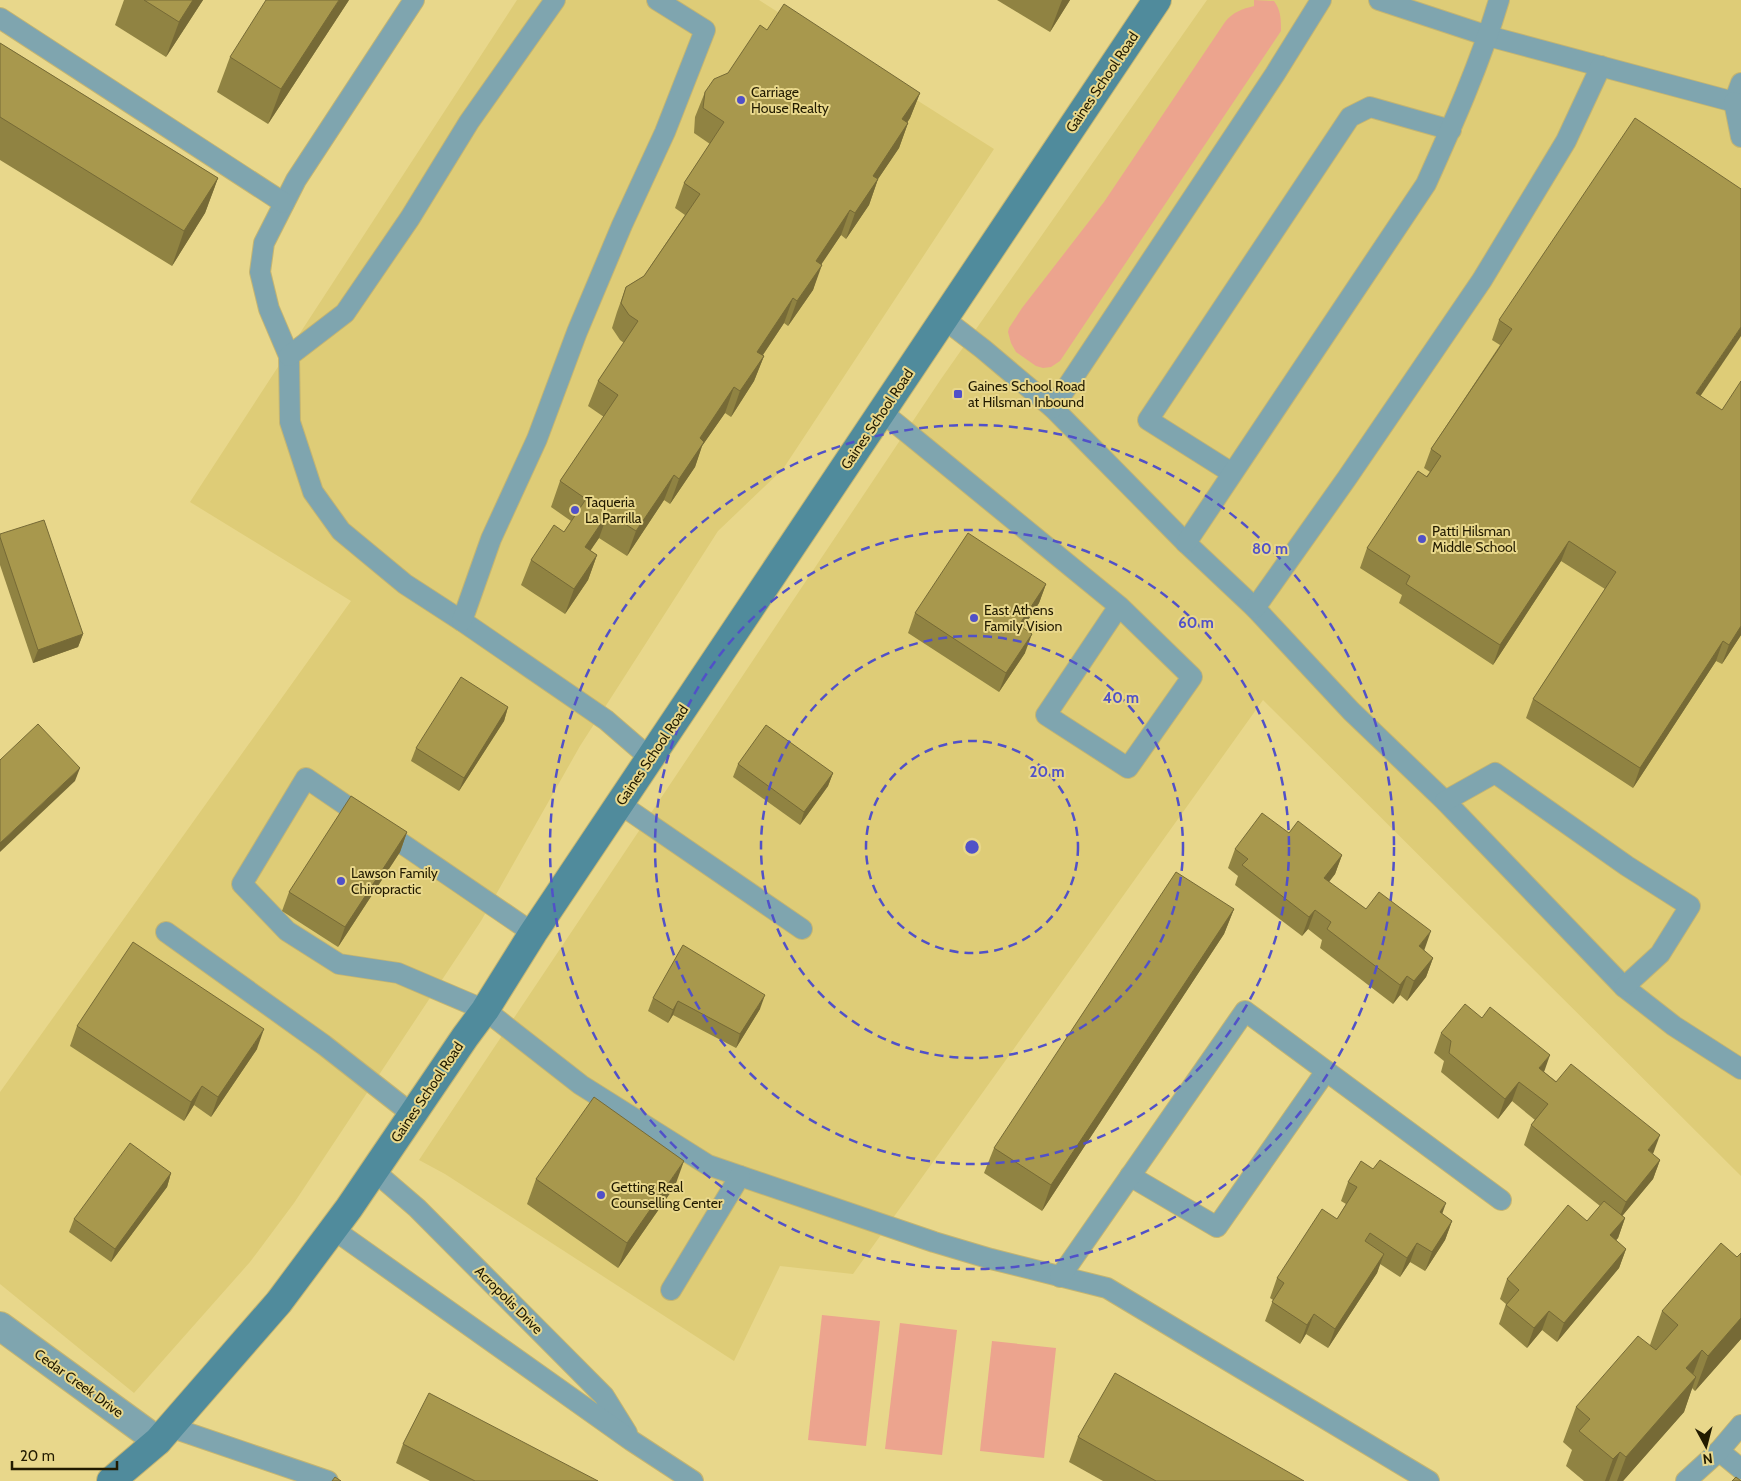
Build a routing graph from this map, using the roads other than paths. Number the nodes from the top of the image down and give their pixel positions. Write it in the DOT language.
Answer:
graph roads {
  1 [pos="414,0"];
  2 [pos="555,0"];
  3 [pos="657,0"];
  4 [pos="1157,0"];
  5 [pos="1321,0"];
  6 [pos="1379,0"];
  7 [pos="1499,0"];
  8 [pos="0,18"];
  9 [pos="1488,36"];
  10 [pos="1601,66"];
  11 [pos="1737,93"];
  12 [pos="1451,130"];
  13 [pos="1741,137"];
  14 [pos="284,203"];
  15 [pos="944,319"];
  16 [pos="289,356"];
  17 [pos="1053,408"];
  18 [pos="882,412"];
  19 [pos="1232,473"];
  20 [pos="1186,543"];
  21 [pos="1119,606"];
  22 [pos="1255,608"];
  23 [pos="462,621"];
  24 [pos="650,758"];
  25 [pos="1445,801"];
  26 [pos="620,804"];
  27 [pos="802,929"];
  28 [pos="166,932"];
  29 [pos="533,933"];
  30 [pos="1624,987"];
  31 [pos="485,1010"];
  32 [pos="1741,1069"];
  33 [pos="1326,1071"];
  34 [pos="412,1114"];
  35 [pos="374,1171"];
  36 [pos="740,1176"];
  37 [pos="1130,1176"];
  38 [pos="1501,1200"];
  39 [pos="333,1229"];
  40 [pos="1060,1277"];
  41 [pos="671,1290"];
  42 [pos="0,1326"];
  43 [pos="1741,1425"];
  44 [pos="164,1434"];
  45 [pos="632,1441"];
  46 [pos="1719,1450"];
  47 [pos="1741,1469"];
  48 [pos="111,1481"];
  49 [pos="328,1481"];
  50 [pos="693,1481"];
  51 [pos="1429,1481"];
  52 [pos="1686,1481"];
  1 -- 14 [label="lane"];
  2 -- 16 [label="lane"];
  3 -- 23 [label="lane"];
  4 -- 15 [label="main road, Gaines School Road"];
  5 -- 17 [label="lane"];
  6 -- 9 [label="lane"];
  7 -- 9 [label="lane"];
  8 -- 14 [label="lane"];
  9 -- 10 [label="lane"];
  9 -- 12 [label="lane"];
  10 -- 11 [label="lane"];
  10 -- 22 [label="lane"];
  11 -- 13 [label="lane"];
  12 -- 19 [label="lane"];
  12 -- 19 [label="lane"];
  14 -- 16 [label="lane"];
  15 -- 17 [label="lane"];
  15 -- 18 [label="main road, Gaines School Road"];
  16 -- 23 [label="lane"];
  17 -- 20 [label="lane"];
  18 -- 21 [label="lane"];
  18 -- 24 [label="main road, Gaines School Road"];
  19 -- 20 [label="lane"];
  20 -- 22 [label="lane"];
  21 -- 21 [label="lane"];
  22 -- 25 [label="lane"];
  23 -- 24 [label="lane"];
  24 -- 26 [label="main road, Gaines School Road"];
  25 -- 30 [label="lane"];
  25 -- 30 [label="lane"];
  26 -- 27 [label="lane"];
  26 -- 29 [label="main road, Gaines School Road"];
  28 -- 34 [label="lane"];
  29 -- 31 [label="main road, Gaines School Road"];
  29 -- 31 [label="lane"];
  30 -- 32 [label="lane"];
  31 -- 34 [label="main road, Gaines School Road"];
  31 -- 36 [label="lane"];
  33 -- 37 [label="lane"];
  33 -- 37 [label="lane"];
  33 -- 38 [label="lane"];
  34 -- 35 [label="main road, Gaines School Road"];
  35 -- 39 [label="main road, Gaines School Road"];
  35 -- 45 [label="lane, Acropolis Drive"];
  36 -- 40 [label="lane"];
  36 -- 41 [label="lane"];
  37 -- 40 [label="lane"];
  39 -- 44 [label="main road, Gaines School Road"];
  39 -- 45 [label="lane, Acropolis Drive"];
  40 -- 51 [label="lane"];
  42 -- 44 [label="street, Cedar Creek Drive"];
  43 -- 46 [label="lane"];
  44 -- 48 [label="main road, Gaines School Road"];
  44 -- 49 [label="lane"];
  45 -- 50 [label="lane, Acropolis Drive"];
  46 -- 47 [label="lane"];
  46 -- 52 [label="lane"];
}
